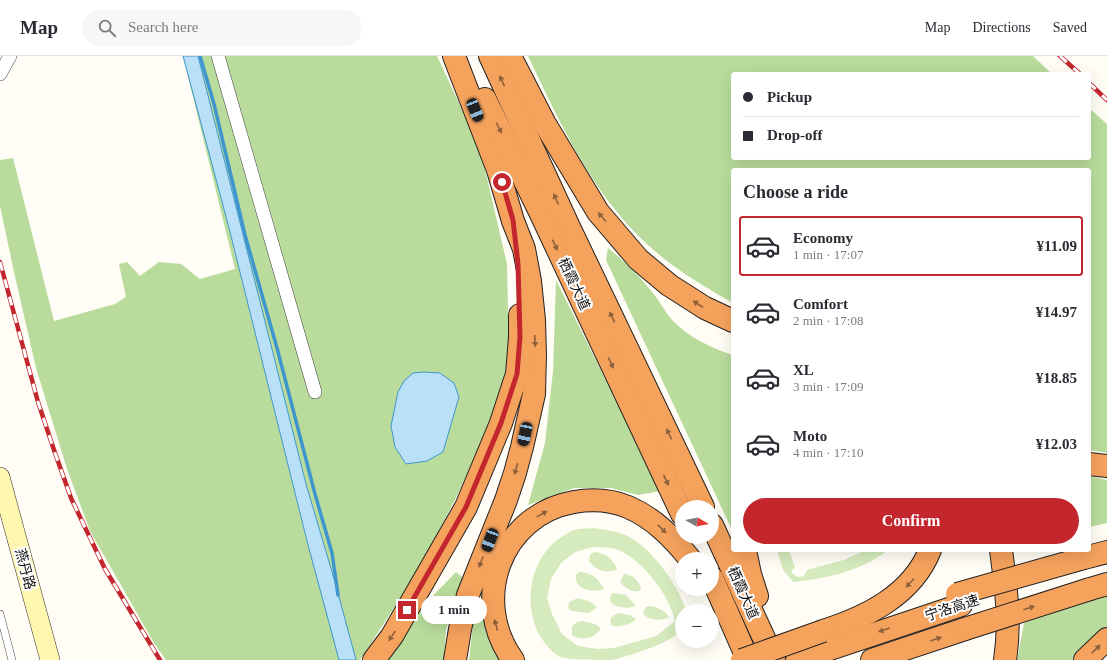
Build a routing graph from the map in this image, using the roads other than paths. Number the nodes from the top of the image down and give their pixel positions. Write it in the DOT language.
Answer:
graph roads {
  1 [pos="10,56"];
  2 [pos="218,56"];
  3 [pos="454,56"];
  4 [pos="462,56"];
  5 [pos="490,56"];
  6 [pos="510,56"];
  7 [pos="0,74"];
  8 [pos="513,220"];
  9 [pos="731,320"];
  10 [pos="315,392"];
  11 [pos="1091,464"];
  12 [pos="1107,466"];
  13 [pos="0,477"];
  14 [pos="675,500"];
  15 [pos="700,500"];
  16 [pos="719,540"];
  17 [pos="685,552"];
  18 [pos="745,552"];
  19 [pos="929,552"];
  20 [pos="1001,552"];
  21 [pos="1107,552"];
  22 [pos="1107,557"];
  23 [pos="1085,561"];
  24 [pos="1099,586"];
  25 [pos="719,594"];
  26 [pos="713,596"];
  27 [pos="0,614"];
  28 [pos="830,635"];
  29 [pos="1107,639"];
  30 [pos="12,660"];
  31 [pos="50,660"];
  32 [pos="374,660"];
  33 [pos="455,660"];
  34 [pos="513,660"];
  35 [pos="741,660"];
  36 [pos="748,660"];
  37 [pos="774,660"];
  38 [pos="784,660"];
  39 [pos="797,660"];
  40 [pos="872,660"];
  41 [pos="1005,660"];
  42 [pos="1085,660"];
  1 -- 7 [label="street"];
  2 -- 10 [label="street"];
  3 -- 8 [label="highway"];
  4 -- 14 [label="highway, 栖霞大道, one-way"];
  15 -- 5 [label="highway, 栖霞大道, one-way"];
  9 -- 6 [label="highway, one-way"];
  8 -- 32 [label="highway, one-way"];
  8 -- 33 [label="highway, one-way"];
  11 -- 12 [label="highway"];
  13 -- 31 [label="street, 燕丹路"];
  16 -- 37 [label="highway, 栖霞大道"];
  34 -- 17 [label="highway, one-way"];
  18 -- 38 [label="highway"];
  19 -- 28 [label="highway, one-way"];
  20 -- 41 [label="highway"];
  21 -- 23 [label="highway"];
  22 -- 23 [label="highway, 宁洛高速"];
  23 -- 28 [label="highway, 宁洛高速, one-way"];
  40 -- 24 [label="highway, 宁洛高速, one-way, bridge"];
  25 -- 36 [label="highway, 栖霞大道"];
  26 -- 35 [label="highway"];
  27 -- 30 [label="lane"];
  28 -- 35 [label="highway, bridge"];
  28 -- 39 [label="highway, 宁洛高速"];
  42 -- 29 [label="highway, one-way"];
}
